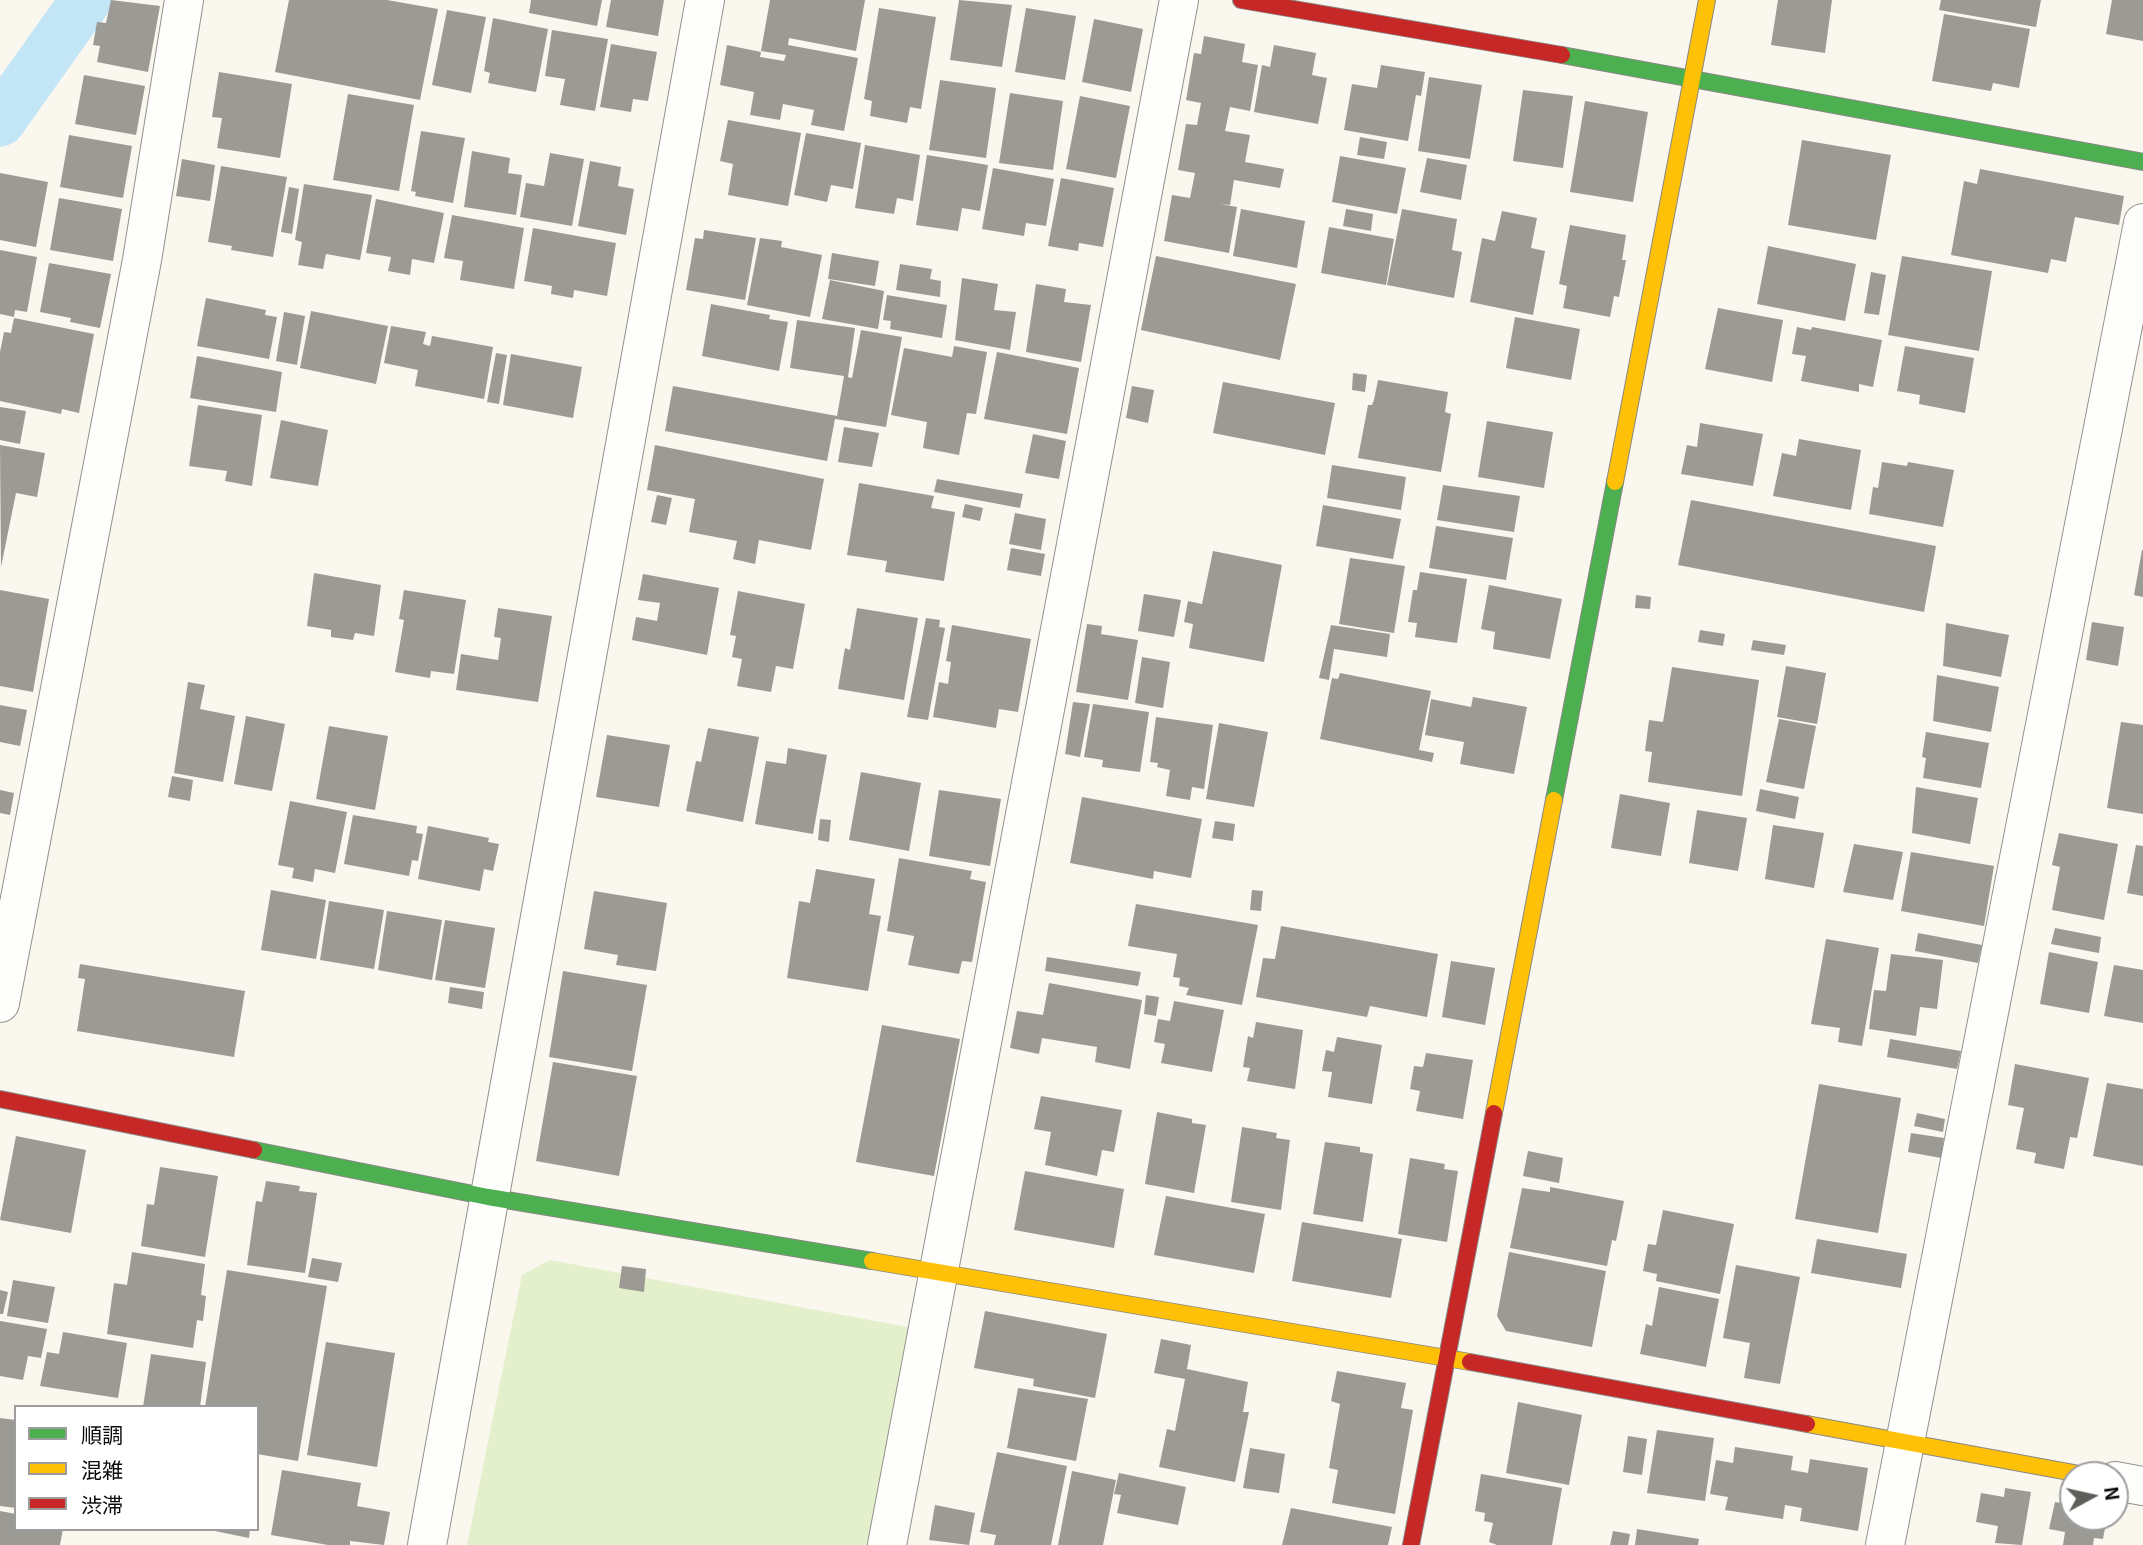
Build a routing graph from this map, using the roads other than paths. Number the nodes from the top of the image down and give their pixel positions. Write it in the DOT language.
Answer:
graph roads {
  1 [pos="184,0"];
  2 [pos="705,0"];
  3 [pos="1179,0"];
  4 [pos="1241,0"];
  5 [pos="1707,0"];
  6 [pos="1693,78"];
  7 [pos="2143,162"];
  8 [pos="2143,223"];
  9 [pos="0,1003"];
  10 [pos="0,1099"];
  11 [pos="488,1197"];
  12 [pos="939,1274"];
  13 [pos="1446,1357"];
  14 [pos="1903,1440"];
  15 [pos="2059,1470"];
  16 [pos="427,1545"];
  17 [pos="887,1545"];
  18 [pos="1410,1545"];
  19 [pos="1885,1545"];
  1 -- 9 [label="street"];
  2 -- 11 [label="street"];
  3 -- 12 [label="street"];
  4 -- 6 [label="street"];
  5 -- 6 [label="street"];
  6 -- 7 [label="street"];
  6 -- 13 [label="street"];
  8 -- 14 [label="street"];
  10 -- 11 [label="street"];
  11 -- 12 [label="street"];
  11 -- 16 [label="street"];
  12 -- 13 [label="street"];
  12 -- 17 [label="street"];
  13 -- 14 [label="street"];
  13 -- 18 [label="street"];
  14 -- 15 [label="street"];
  14 -- 19 [label="street"];
}
